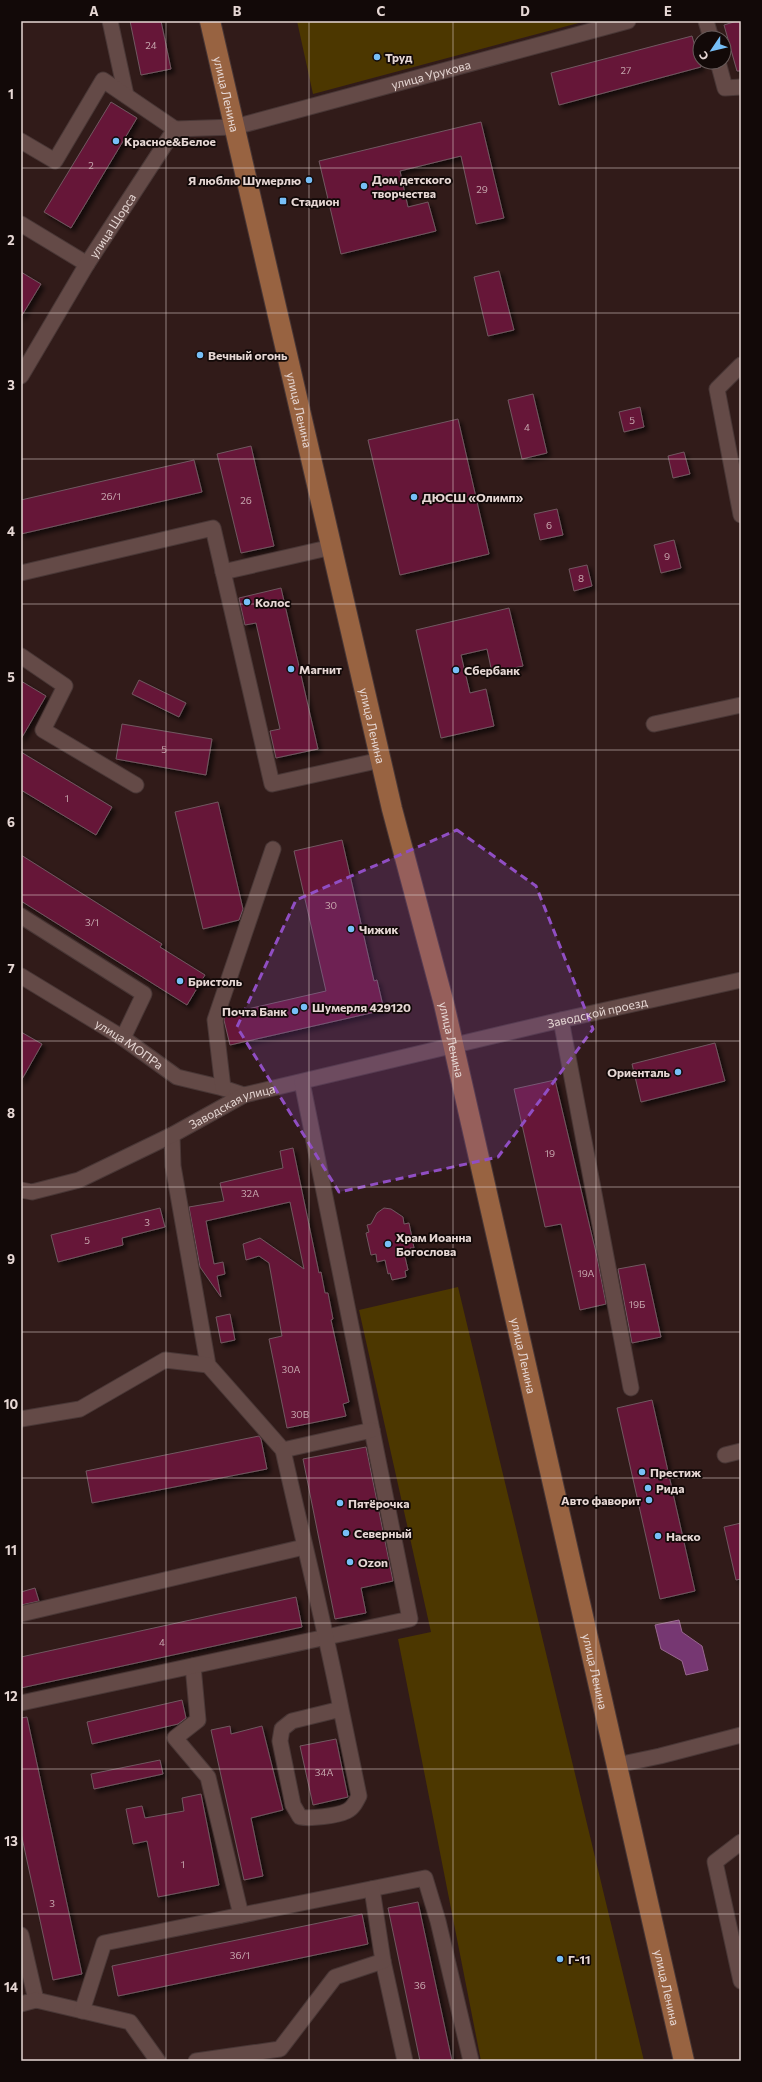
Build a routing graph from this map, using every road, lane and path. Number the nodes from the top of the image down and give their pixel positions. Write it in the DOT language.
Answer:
graph roads {
  1 [pos="110,21"];
  2 [pos="210,21"];
  3 [pos="628,21"];
  4 [pos="720,70"];
  5 [pos="741,87"];
  6 [pos="126,96"];
  7 [pos="234,127"];
  8 [pos="175,129"];
  9 [pos="21,141"];
  10 [pos="21,224"];
  11 [pos="87,264"];
  12 [pos="741,365"];
  13 [pos="21,376"];
  14 [pos="741,515"];
  15 [pos="332,547"];
  16 [pos="21,572"];
  17 [pos="223,572"];
  18 [pos="21,656"];
  19 [pos="741,705"];
  20 [pos="654,724"];
  21 [pos="381,760"];
  22 [pos="136,785"];
  23 [pos="273,849"];
  24 [pos="21,916"];
  25 [pos="21,976"];
  26 [pos="741,980"];
  27 [pos="561,1020"];
  28 [pos="123,1038"];
  29 [pos="453,1046"];
  30 [pos="302,1082"];
  31 [pos="224,1088"];
  32 [pos="244,1096"];
  33 [pos="172,1135"];
  34 [pos="21,1190"];
  35 [pos="208,1365"];
  36 [pos="632,1388"];
  37 [pos="21,1419"];
  38 [pos="372,1430"];
  39 [pos="283,1450"];
  40 [pos="741,1451"];
  41 [pos="725,1455"];
  42 [pos="304,1547"];
  43 [pos="21,1614"];
  44 [pos="327,1637"];
  45 [pos="193,1666"];
  46 [pos="21,1703"];
  47 [pos="341,1709"];
  48 [pos="741,1735"];
  49 [pos="616,1765"];
  50 [pos="741,1842"];
  51 [pos="372,1889"];
  52 [pos="241,1915"];
  53 [pos="21,1935"];
  54 [pos="383,1961"];
  55 [pos="741,1981"];
  56 [pos="36,2000"];
  57 [pos="21,2004"];
  58 [pos="82,2011"];
  59 [pos="158,2061"];
  60 [pos="196,2061"];
  61 [pos="405,2061"];
  62 [pos="471,2061"];
  63 [pos="684,2061"];
  1 -- 6 [label="street"];
  2 -- 7 [label="main road, улица Ленина"];
  3 -- 7 [label="street, улица Урукова"];
  4 -- 5 [label="street"];
  6 -- 8 [label="street"];
  6 -- 9 [label="street"];
  7 -- 8 [label="street"];
  7 -- 15 [label="main road, улица Ленина"];
  8 -- 11 [label="street, улица Щорса"];
  10 -- 11 [label="street"];
  11 -- 13 [label="street, улица Щорса"];
  12 -- 14 [label="street"];
  15 -- 17 [label="street"];
  15 -- 21 [label="main road, улица Ленина"];
  16 -- 17 [label="street"];
  17 -- 21 [label="street"];
  18 -- 22 [label="street"];
  19 -- 20 [label="street"];
  21 -- 29 [label="main road, улица Ленина"];
  23 -- 31 [label="street"];
  24 -- 28 [label="street"];
  25 -- 28 [label="street, улица МОПРа"];
  26 -- 27 [label="street, Заводской проезд"];
  27 -- 29 [label="street, Заводской проезд"];
  27 -- 36 [label="street"];
  28 -- 31 [label="street, улица МОПРа"];
  29 -- 30 [label="street, Заводская улица"];
  29 -- 49 [label="main road, улица Ленина"];
  30 -- 32 [label="street, Заводская улица"];
  30 -- 38 [label="street"];
  31 -- 32 [label="street, улица МОПРа"];
  32 -- 33 [label="street, Заводская улица"];
  33 -- 34 [label="street, Заводская улица"];
  33 -- 35 [label="street"];
  35 -- 37 [label="street"];
  35 -- 39 [label="street"];
  38 -- 39 [label="street"];
  38 -- 44 [label="street"];
  39 -- 42 [label="street"];
  40 -- 41 [label="street"];
  42 -- 43 [label="street"];
  42 -- 44 [label="street"];
  44 -- 45 [label="street"];
  44 -- 47 [label="street"];
  45 -- 46 [label="street"];
  45 -- 52 [label="street"];
  47 -- 47 [label="street"];
  48 -- 49 [label="street"];
  49 -- 63 [label="main road, улица Ленина"];
  50 -- 55 [label="street"];
  51 -- 52 [label="street"];
  51 -- 54 [label="street"];
  51 -- 62 [label="street"];
  52 -- 58 [label="street"];
  53 -- 56 [label="street"];
  54 -- 60 [label="street"];
  54 -- 61 [label="street"];
  56 -- 57 [label="street"];
  56 -- 58 [label="street"];
  58 -- 59 [label="street"];
}
